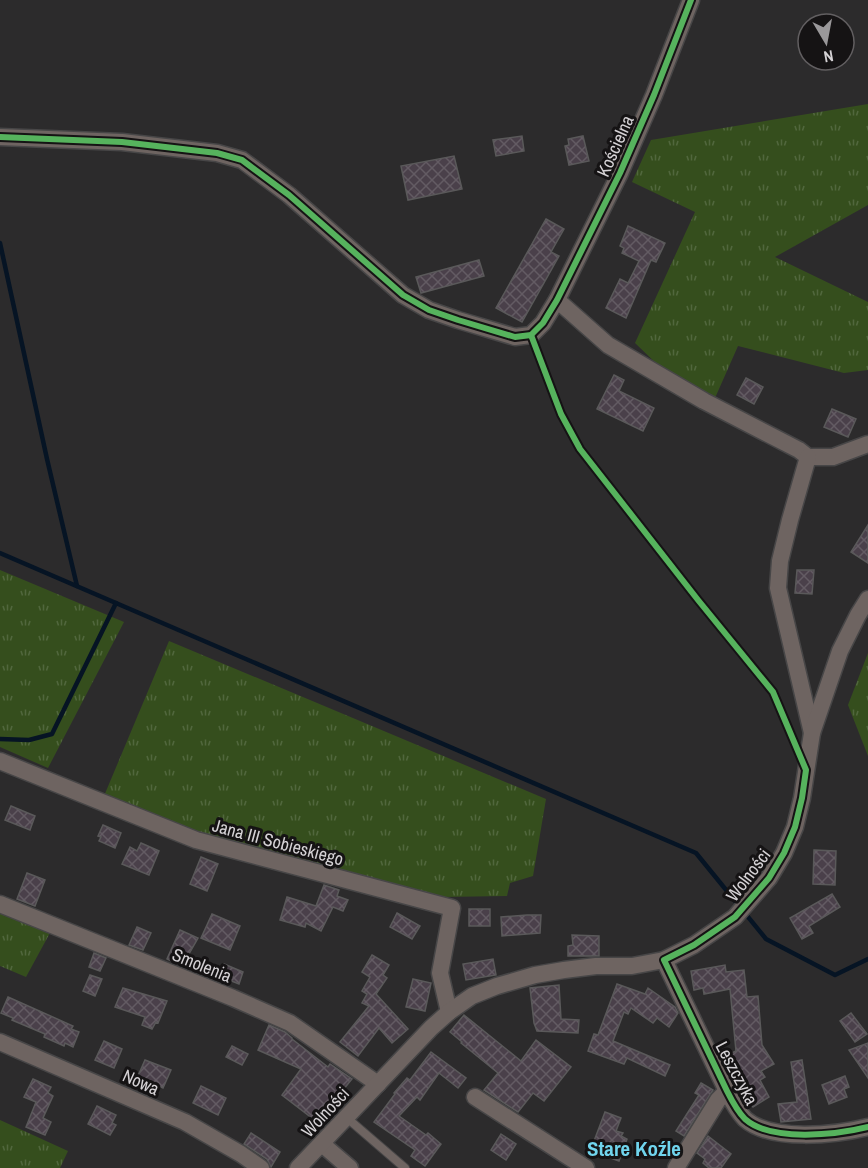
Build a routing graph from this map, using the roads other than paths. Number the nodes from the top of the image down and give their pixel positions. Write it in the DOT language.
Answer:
graph roads {
  1 [pos="691,0"];
  2 [pos="0,137"];
  3 [pos="557,300"];
  4 [pos="868,444"];
  5 [pos="808,457"];
  6 [pos="868,599"];
  7 [pos="812,733"];
  8 [pos="0,760"];
  9 [pos="0,904"];
  10 [pos="664,960"];
  11 [pos="449,1012"];
  12 [pos="0,1042"];
  13 [pos="378,1084"];
  14 [pos="727,1091"];
  15 [pos="475,1097"];
  16 [pos="347,1118"];
  17 [pos="868,1126"];
  18 [pos="322,1144"];
  19 [pos="261,1168"];
  20 [pos="298,1168"];
  21 [pos="350,1168"];
  22 [pos="405,1168"];
  23 [pos="586,1168"];
  24 [pos="676,1168"];
  1 -- 3 [label="street, Kościelna"];
  2 -- 3 [label="street, Kościelna"];
  3 -- 5 [label="street"];
  4 -- 5 [label="street"];
  5 -- 7 [label="street"];
  6 -- 7 [label="street, Wolności"];
  7 -- 10 [label="street, Wolności"];
  8 -- 11 [label="street, Jana III Sobieskiego"];
  9 -- 13 [label="street, Smolenia"];
  10 -- 11 [label="street, Wolności"];
  10 -- 14 [label="street, Leszczyka"];
  11 -- 13 [label="street, Wolności"];
  12 -- 19 [label="street, Nowa"];
  13 -- 16 [label="street, Wolności"];
  14 -- 17 [label="street, Leszczyka"];
  14 -- 24 [label="street, Leszczyka"];
  15 -- 23 [label="street"];
  16 -- 18 [label="street, Wolności"];
  16 -- 22 [label="lane"];
  18 -- 20 [label="street, Wolności"];
  18 -- 21 [label="street"];
}
